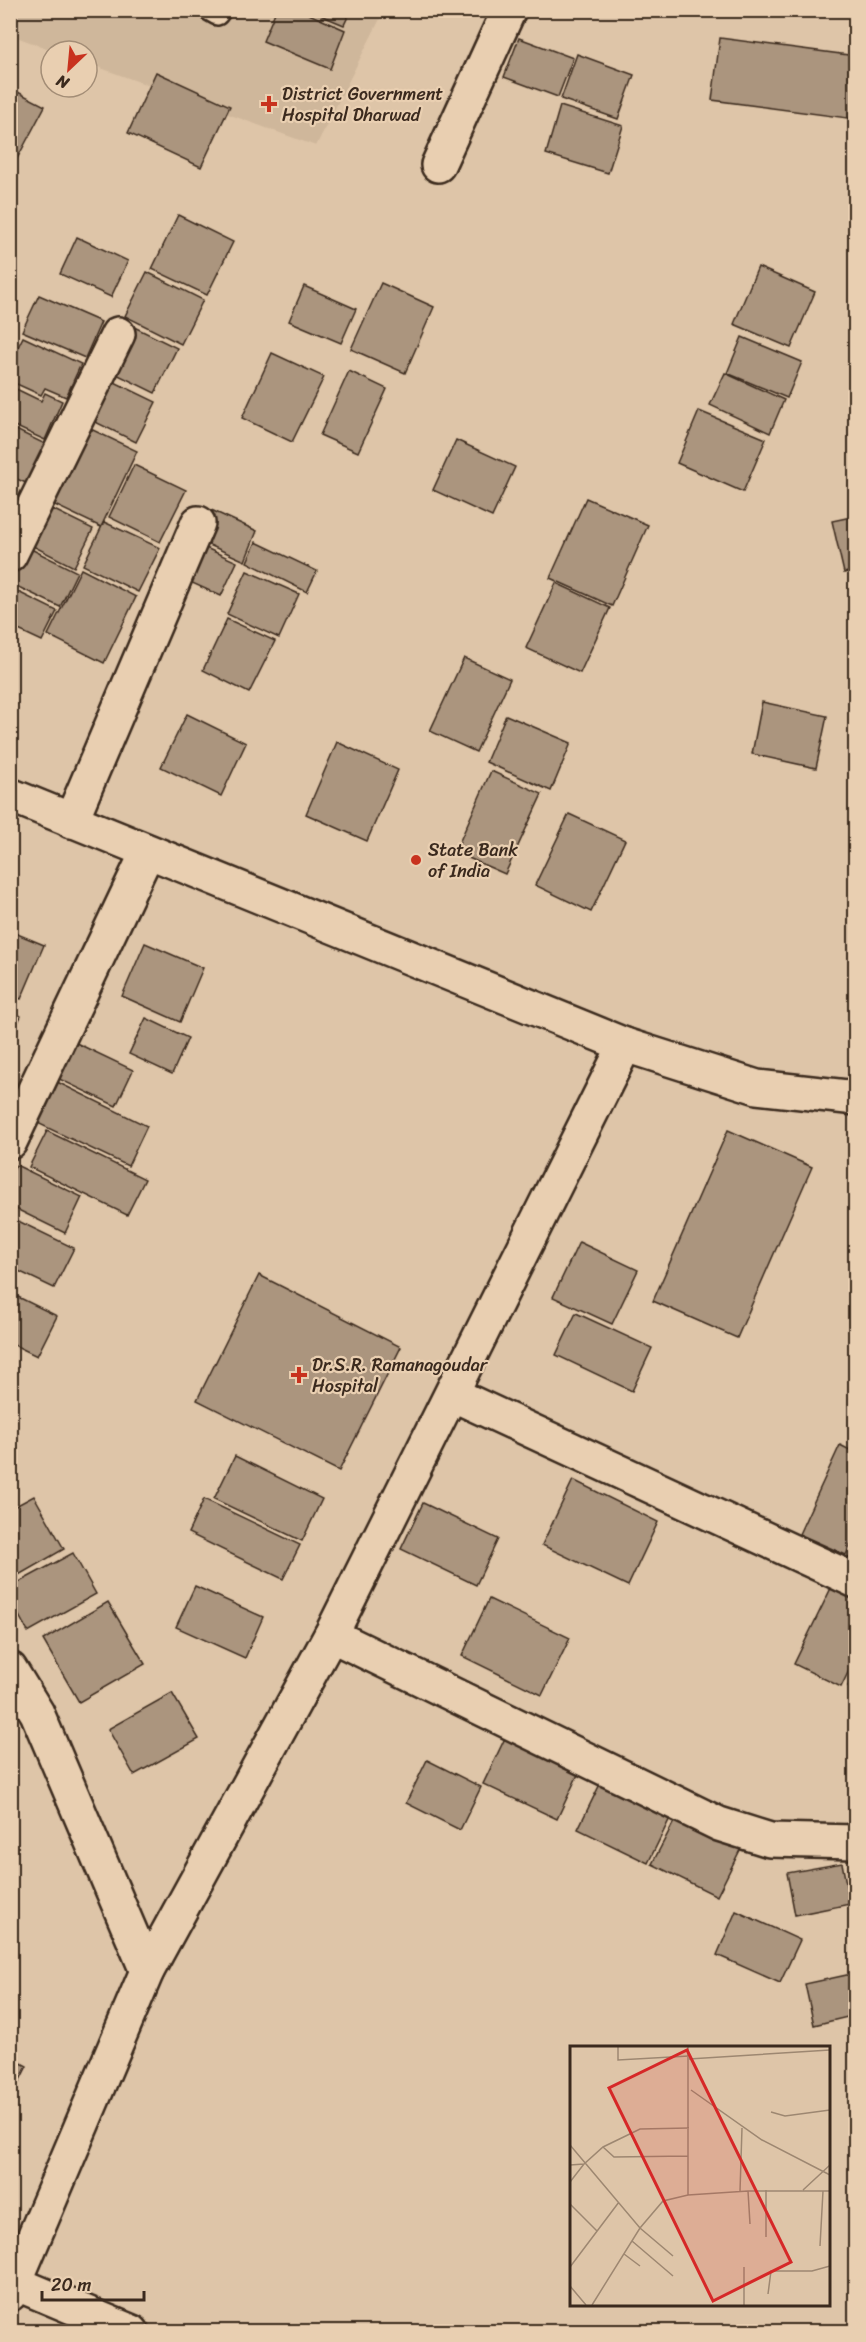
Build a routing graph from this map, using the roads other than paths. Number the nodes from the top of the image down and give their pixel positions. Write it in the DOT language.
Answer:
graph roads {
  1 [pos="210,10"];
  2 [pos="220,10"];
  3 [pos="509,10"];
  4 [pos="438,165"];
  5 [pos="118,334"];
  6 [pos="198,523"];
  7 [pos="10,555"];
  8 [pos="10,795"];
  9 [pos="71,821"];
  10 [pos="147,853"];
  11 [pos="625,1045"];
  12 [pos="855,1098"];
  13 [pos="10,1142"];
  14 [pos="452,1394"];
  15 [pos="855,1581"];
  16 [pos="331,1635"];
  17 [pos="10,1669"];
  18 [pos="855,1842"];
  19 [pos="147,1971"];
  20 [pos="20,2246"];
  21 [pos="13,2289"];
  22 [pos="132,2331"];
  1 -- 2 [label="lane"];
  3 -- 4 [label="street"];
  5 -- 7 [label="street"];
  6 -- 9 [label="street"];
  8 -- 9 [label="street"];
  9 -- 10 [label="street"];
  10 -- 11 [label="street"];
  10 -- 13 [label="street"];
  11 -- 12 [label="street"];
  11 -- 14 [label="street"];
  14 -- 15 [label="street"];
  14 -- 16 [label="street"];
  16 -- 18 [label="street"];
  16 -- 19 [label="street"];
  17 -- 19 [label="street"];
  19 -- 20 [label="street"];
  20 -- 21 [label="street"];
  21 -- 22 [label="street"];
}
